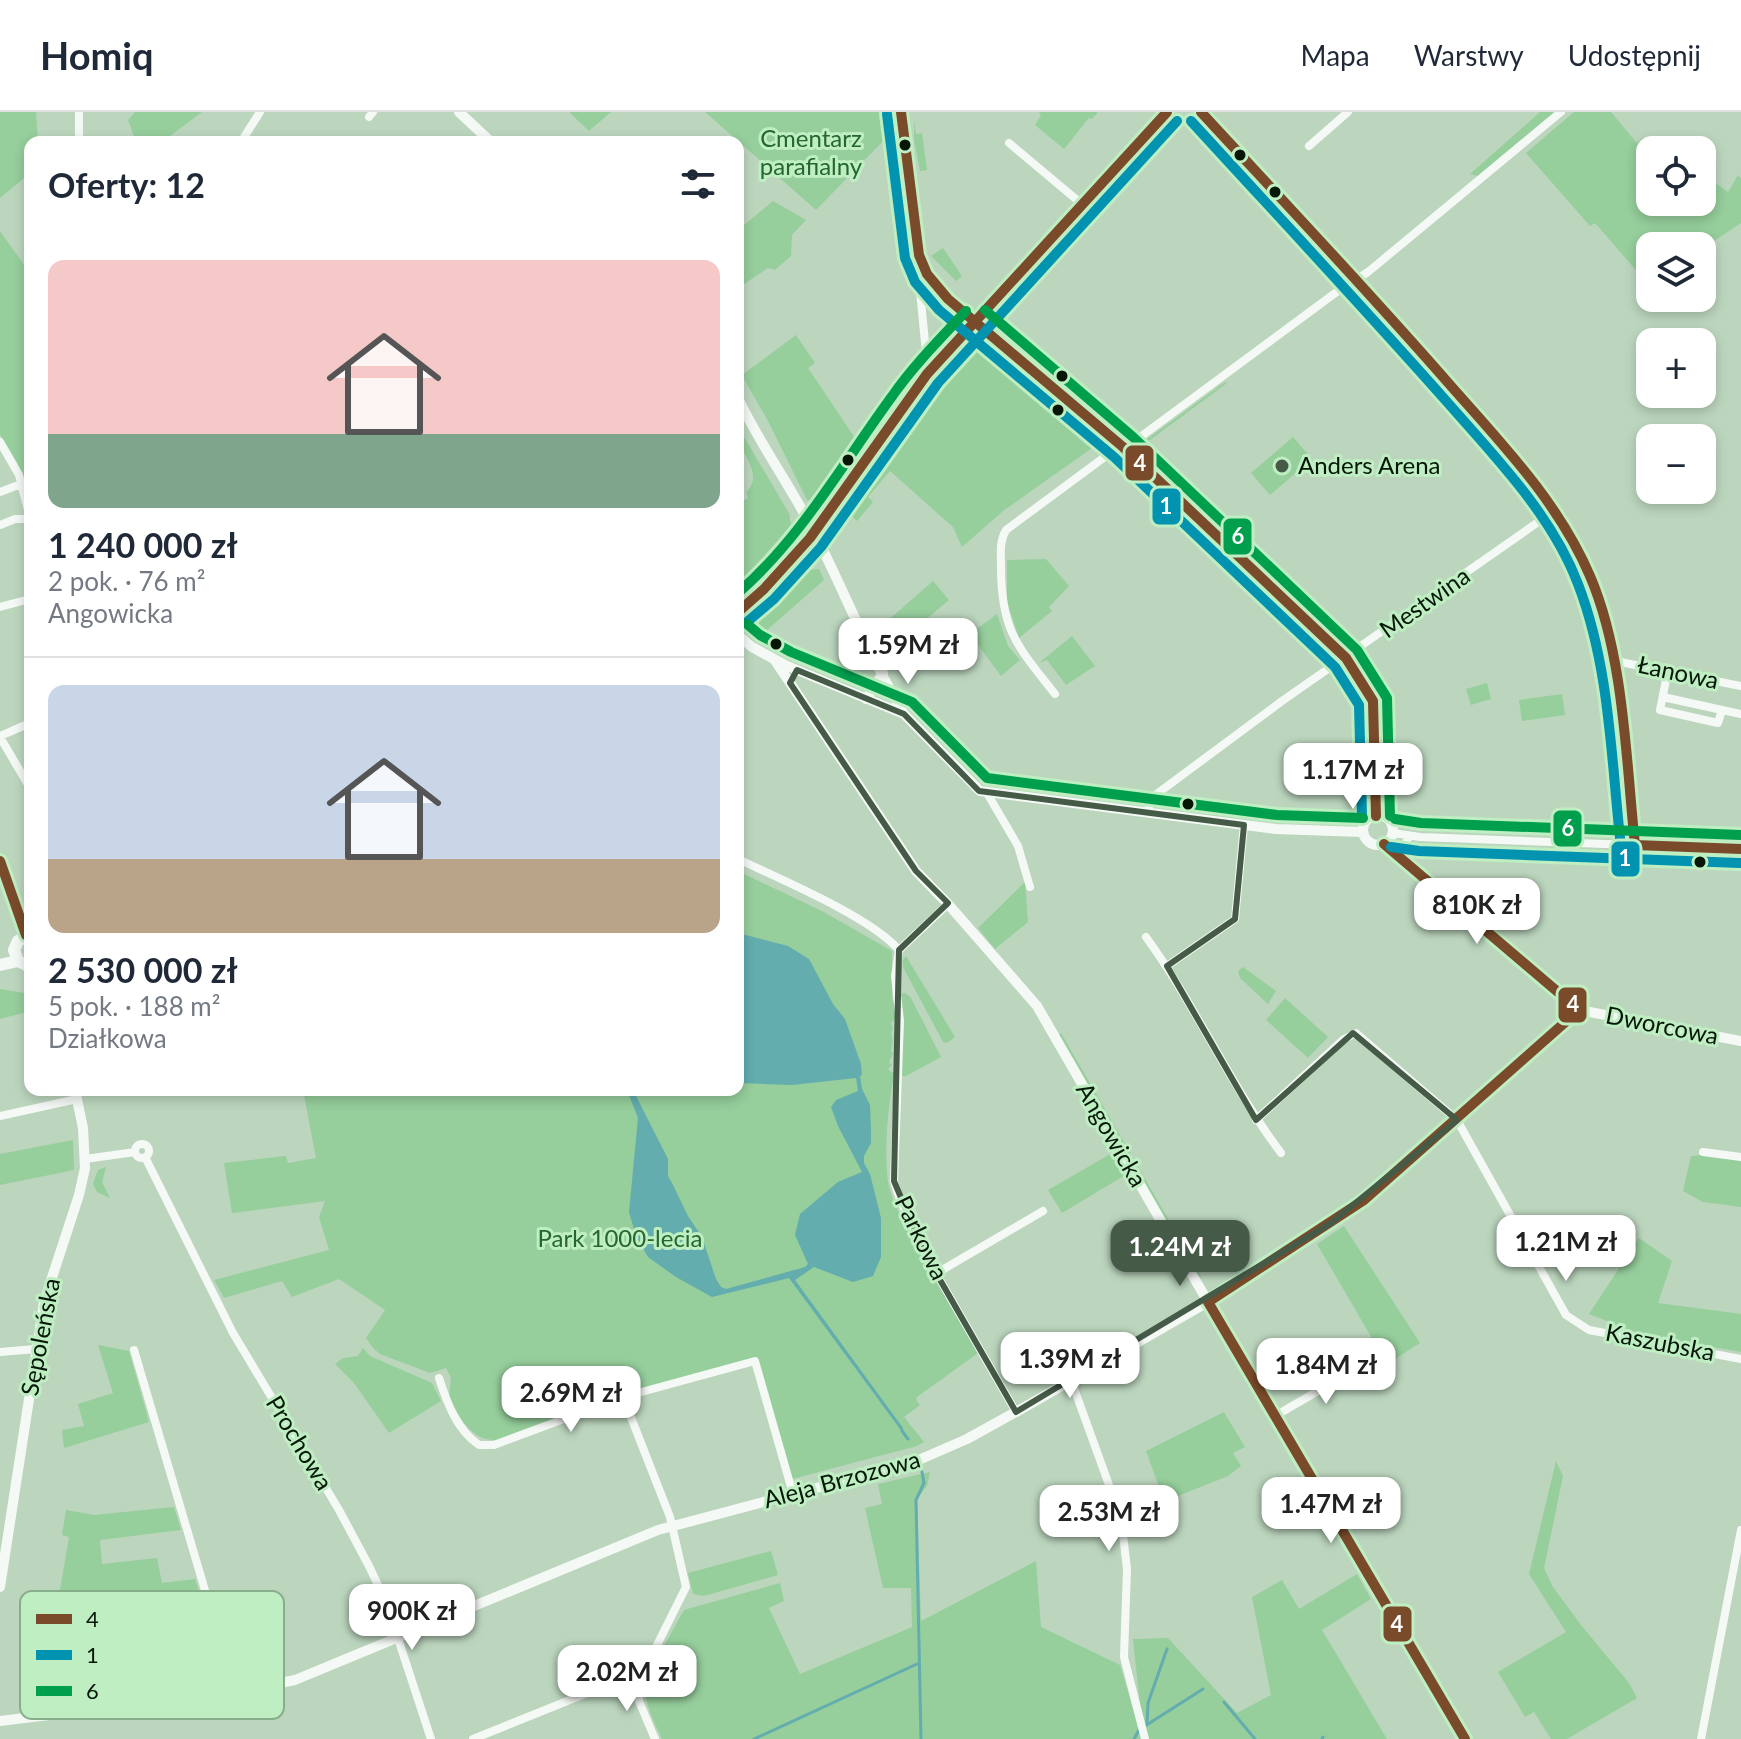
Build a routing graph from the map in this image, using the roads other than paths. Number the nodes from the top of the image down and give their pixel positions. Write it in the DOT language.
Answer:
graph roads {
  1 [pos="79,112"];
  2 [pos="260,112"];
  3 [pos="459,112"];
  4 [pos="901,112"];
  5 [pos="1167,112"];
  6 [pos="1201,112"];
  7 [pos="1348,112"];
  8 [pos="1561,112"];
  9 [pos="79,136"];
  10 [pos="245,136"];
  11 [pos="485,136"];
  12 [pos="1009,143"];
  13 [pos="1309,146"];
  14 [pos="1083,205"];
  15 [pos="927,274"];
  16 [pos="1353,280"];
  17 [pos="976,321"];
  18 [pos="927,374"];
  19 [pos="744,410"];
  20 [pos="0,442"];
  21 [pos="1123,447"];
  22 [pos="21,484"];
  23 [pos="0,492"];
  24 [pos="24,496"];
  25 [pos="1554,511"];
  26 [pos="24,519"];
  27 [pos="0,525"];
  28 [pos="814,532"];
  29 [pos="24,601"];
  30 [pos="0,607"];
  31 [pos="744,607"];
  32 [pos="744,644"];
  33 [pos="1346,658"];
  34 [pos="774,659"];
  35 [pos="1615,661"];
  36 [pos="797,670"];
  37 [pos="1668,670"];
  38 [pos="883,673"];
  39 [pos="790,683"];
  40 [pos="1741,686"];
  41 [pos="1055,694"];
  42 [pos="1663,697"];
  43 [pos="866,699"];
  44 [pos="1722,710"];
  45 [pos="904,714"];
  46 [pos="1741,714"];
  47 [pos="24,726"];
  48 [pos="0,737"];
  49 [pos="24,778"];
  50 [pos="987,793"];
  51 [pos="1148,812"];
  52 [pos="1376,816"];
  53 [pos="1244,825"];
  54 [pos="1363,832"];
  55 [pos="1393,833"];
  56 [pos="1409,836"];
  57 [pos="1384,844"];
  58 [pos="1635,845"];
  59 [pos="1741,849"];
  60 [pos="1401,852"];
  61 [pos="0,861"];
  62 [pos="744,862"];
  63 [pos="1030,887"];
  64 [pos="948,904"];
  65 [pos="24,924"];
  66 [pos="24,937"];
  67 [pos="1146,937"];
  68 [pos="899,950"];
  69 [pos="0,955"];
  70 [pos="24,963"];
  71 [pos="0,965"];
  72 [pos="1167,966"];
  73 [pos="1579,1010"];
  74 [pos="1741,1041"];
  75 [pos="69,1096"];
  76 [pos="76,1096"];
  77 [pos="0,1116"];
  78 [pos="1256,1120"];
  79 [pos="1457,1120"];
  80 [pos="1703,1152"];
  81 [pos="1281,1153"];
  82 [pos="1741,1157"];
  83 [pos="85,1159"];
  84 [pos="1043,1211"];
  85 [pos="937,1273"];
  86 [pos="1208,1302"];
  87 [pos="36,1349"];
  88 [pos="134,1350"];
  89 [pos="0,1352"];
  90 [pos="1741,1359"];
  91 [pos="1361,1366"];
  92 [pos="439,1378"];
  93 [pos="1071,1380"];
  94 [pos="623,1397"];
  95 [pos="1016,1412"];
  96 [pos="1275,1416"];
  97 [pos="793,1494"];
  98 [pos="671,1526"];
  99 [pos="1741,1530"];
  100 [pos="0,1587"];
  101 [pos="205,1591"];
  102 [pos="396,1640"];
  103 [pos="639,1681"];
  104 [pos="284,1683"];
  105 [pos="20,1719"];
  106 [pos="0,1721"];
  107 [pos="1145,1736"];
  108 [pos="431,1739"];
  109 [pos="473,1739"];
  110 [pos="655,1739"];
  111 [pos="1465,1739"];
  112 [pos="1701,1739"];
  1 -- 9 [label="street"];
  2 -- 10 [label="street"];
  3 -- 11 [label="street"];
  4 -- 15 [label="main road"];
  5 -- 14 [label="main road"];
  6 -- 16 [label="street"];
  7 -- 13 [label="street"];
  8 -- 16 [label="street"];
  12 -- 14 [label="street"];
  14 -- 17 [label="main road"];
  15 -- 17 [label="main road"];
  15 -- 18 [label="street"];
  16 -- 21 [label="street"];
  16 -- 25 [label="street"];
  17 -- 18 [label="main road"];
  17 -- 21 [label="street"];
  18 -- 28 [label="main road"];
  19 -- 28 [label="street"];
  20 -- 22 [label="street"];
  21 -- 33 [label="street"];
  21 -- 41 [label="street"];
  22 -- 23 [label="street"];
  22 -- 24 [label="street"];
  25 -- 33 [label="street, Mestwina"];
  25 -- 35 [label="street"];
  26 -- 27 [label="street"];
  28 -- 31 [label="main road"];
  28 -- 38 [label="street"];
  29 -- 30 [label="street"];
  32 -- 34 [label="street"];
  33 -- 51 [label="street, Mestwina"];
  33 -- 52 [label="street"];
  34 -- 36 [label="street"];
  34 -- 39 [label="street, Angowicka"];
  35 -- 37 [label="street, Łanowa"];
  35 -- 58 [label="street"];
  36 -- 39 [label="street"];
  36 -- 43 [label="street"];
  37 -- 40 [label="street, Łanowa"];
  37 -- 42 [label="street"];
  38 -- 43 [label="street"];
  38 -- 45 [label="street"];
  39 -- 64 [label="street, Angowicka"];
  42 -- 44 [label="street"];
  42 -- 44 [label="street"];
  43 -- 45 [label="street"];
  44 -- 46 [label="street"];
  45 -- 50 [label="street"];
  47 -- 48 [label="street"];
  48 -- 49 [label="street"];
  50 -- 51 [label="street"];
  50 -- 63 [label="street"];
  51 -- 53 [label="street"];
  52 -- 54 [label="street"];
  52 -- 55 [label="street"];
  53 -- 54 [label="street"];
  53 -- 72 [label="street"];
  54 -- 57 [label="street"];
  55 -- 56 [label="street"];
  55 -- 57 [label="street"];
  56 -- 58 [label="street"];
  56 -- 60 [label="street"];
  57 -- 60 [label="street, Dworcowa"];
  58 -- 59 [label="street"];
  60 -- 73 [label="street, Dworcowa"];
  61 -- 65 [label="street"];
  62 -- 68 [label="street"];
  64 -- 68 [label="street"];
  64 -- 86 [label="street, Angowicka"];
  66 -- 70 [label="main road"];
  67 -- 72 [label="street"];
  68 -- 85 [label="street, Parkowa"];
  69 -- 70 [label="main road"];
  70 -- 71 [label="main road"];
  72 -- 78 [label="street"];
  73 -- 74 [label="street, Dworcowa"];
  73 -- 79 [label="street, Aleja Brzozowa"];
  75 -- 77 [label="street"];
  76 -- 83 [label="street, Sępoleńska"];
  78 -- 79 [label="street"];
  78 -- 81 [label="street"];
  79 -- 86 [label="street, Aleja Brzozowa"];
  79 -- 90 [label="street, Kaszubska"];
  80 -- 82 [label="street"];
  83 -- 87 [label="street, Sępoleńska"];
  83 -- 102 [label="street, Prochowa"];
  84 -- 85 [label="street"];
  85 -- 95 [label="street, Parkowa"];
  86 -- 93 [label="street, Aleja Brzozowa"];
  86 -- 96 [label="street, Angowicka"];
  87 -- 89 [label="street"];
  87 -- 100 [label="street, Sępoleńska"];
  88 -- 101 [label="street"];
  91 -- 96 [label="street"];
  92 -- 94 [label="street"];
  93 -- 95 [label="street, Aleja Brzozowa"];
  93 -- 107 [label="street"];
  94 -- 97 [label="street"];
  94 -- 98 [label="street"];
  95 -- 97 [label="street, Aleja Brzozowa"];
  96 -- 111 [label="street, Angowicka"];
  97 -- 98 [label="street, Aleja Brzozowa"];
  98 -- 102 [label="street, Aleja Brzozowa"];
  98 -- 103 [label="street"];
  99 -- 112 [label="street"];
  102 -- 104 [label="street, Aleja Brzozowa"];
  102 -- 108 [label="street, Prochowa"];
  103 -- 109 [label="street"];
  103 -- 110 [label="street"];
  105 -- 106 [label="street, Aleja Brzozowa"];
}
